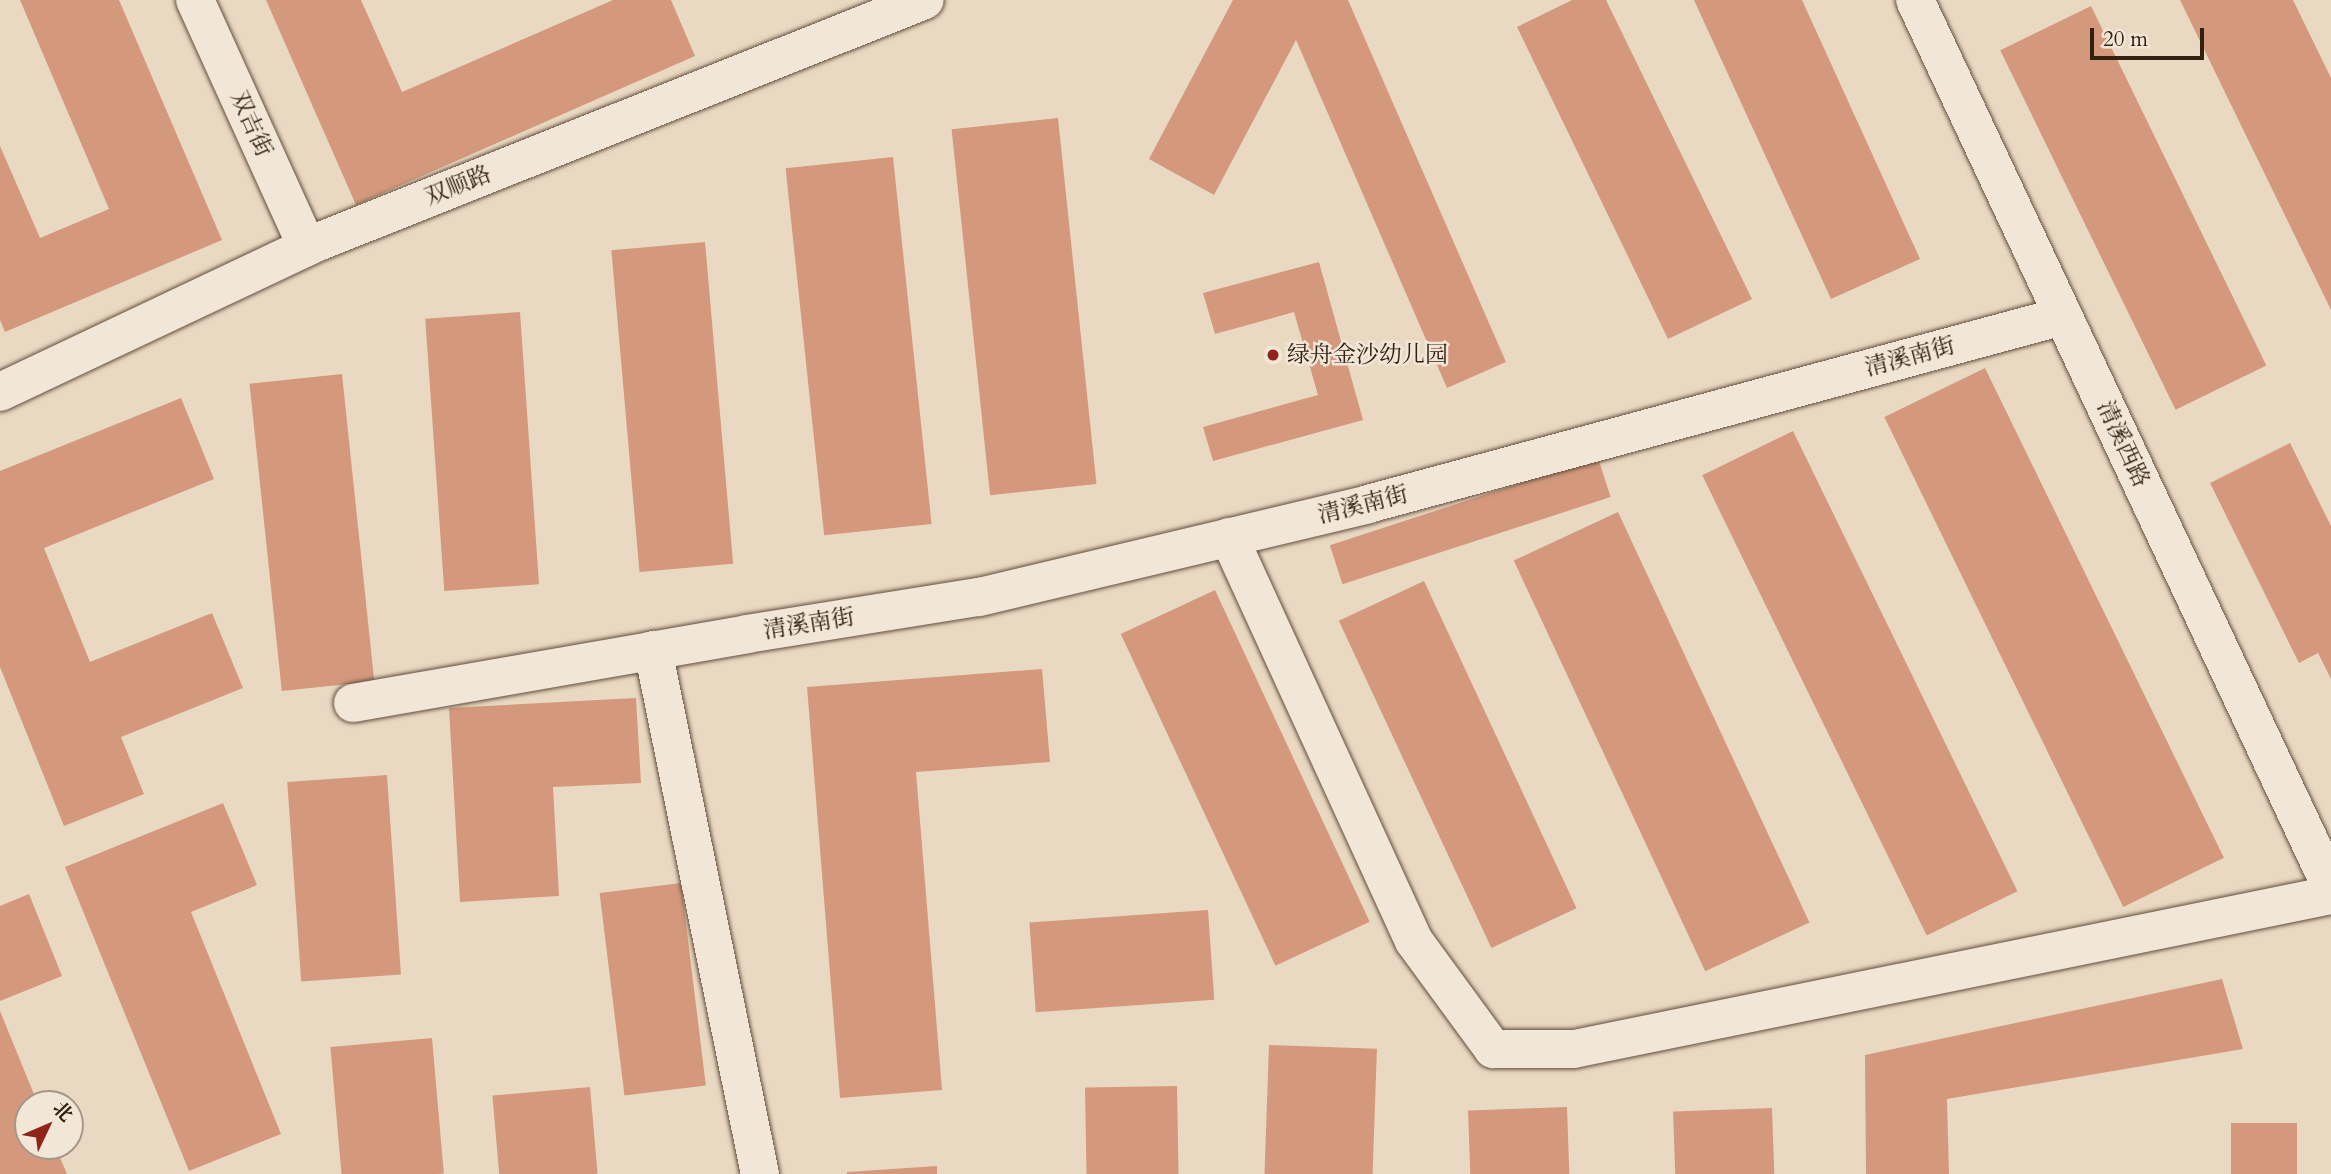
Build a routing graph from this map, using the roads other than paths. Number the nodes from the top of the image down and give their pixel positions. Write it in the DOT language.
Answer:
graph roads {
  1 [pos="195,0"];
  2 [pos="925,0"];
  3 [pos="1915,0"];
  4 [pos="307,247"];
  5 [pos="2063,316"];
  6 [pos="0,392"];
  7 [pos="1230,537"];
  8 [pos="653,650"];
  9 [pos="353,703"];
  10 [pos="2331,887"];
  11 [pos="2331,895"];
  12 [pos="760,1174"];
  1 -- 4 [label="street, 双吉街"];
  2 -- 4 [label="street, 双顺路"];
  3 -- 5 [label="street, 清溪西路"];
  4 -- 6 [label="street, 双顺路"];
  5 -- 7 [label="street, 清溪南街"];
  5 -- 10 [label="street, 清溪西路"];
  7 -- 8 [label="street, 清溪南街"];
  7 -- 11 [label="street"];
  8 -- 9 [label="street, 清溪南街"];
  8 -- 12 [label="street"];
}
